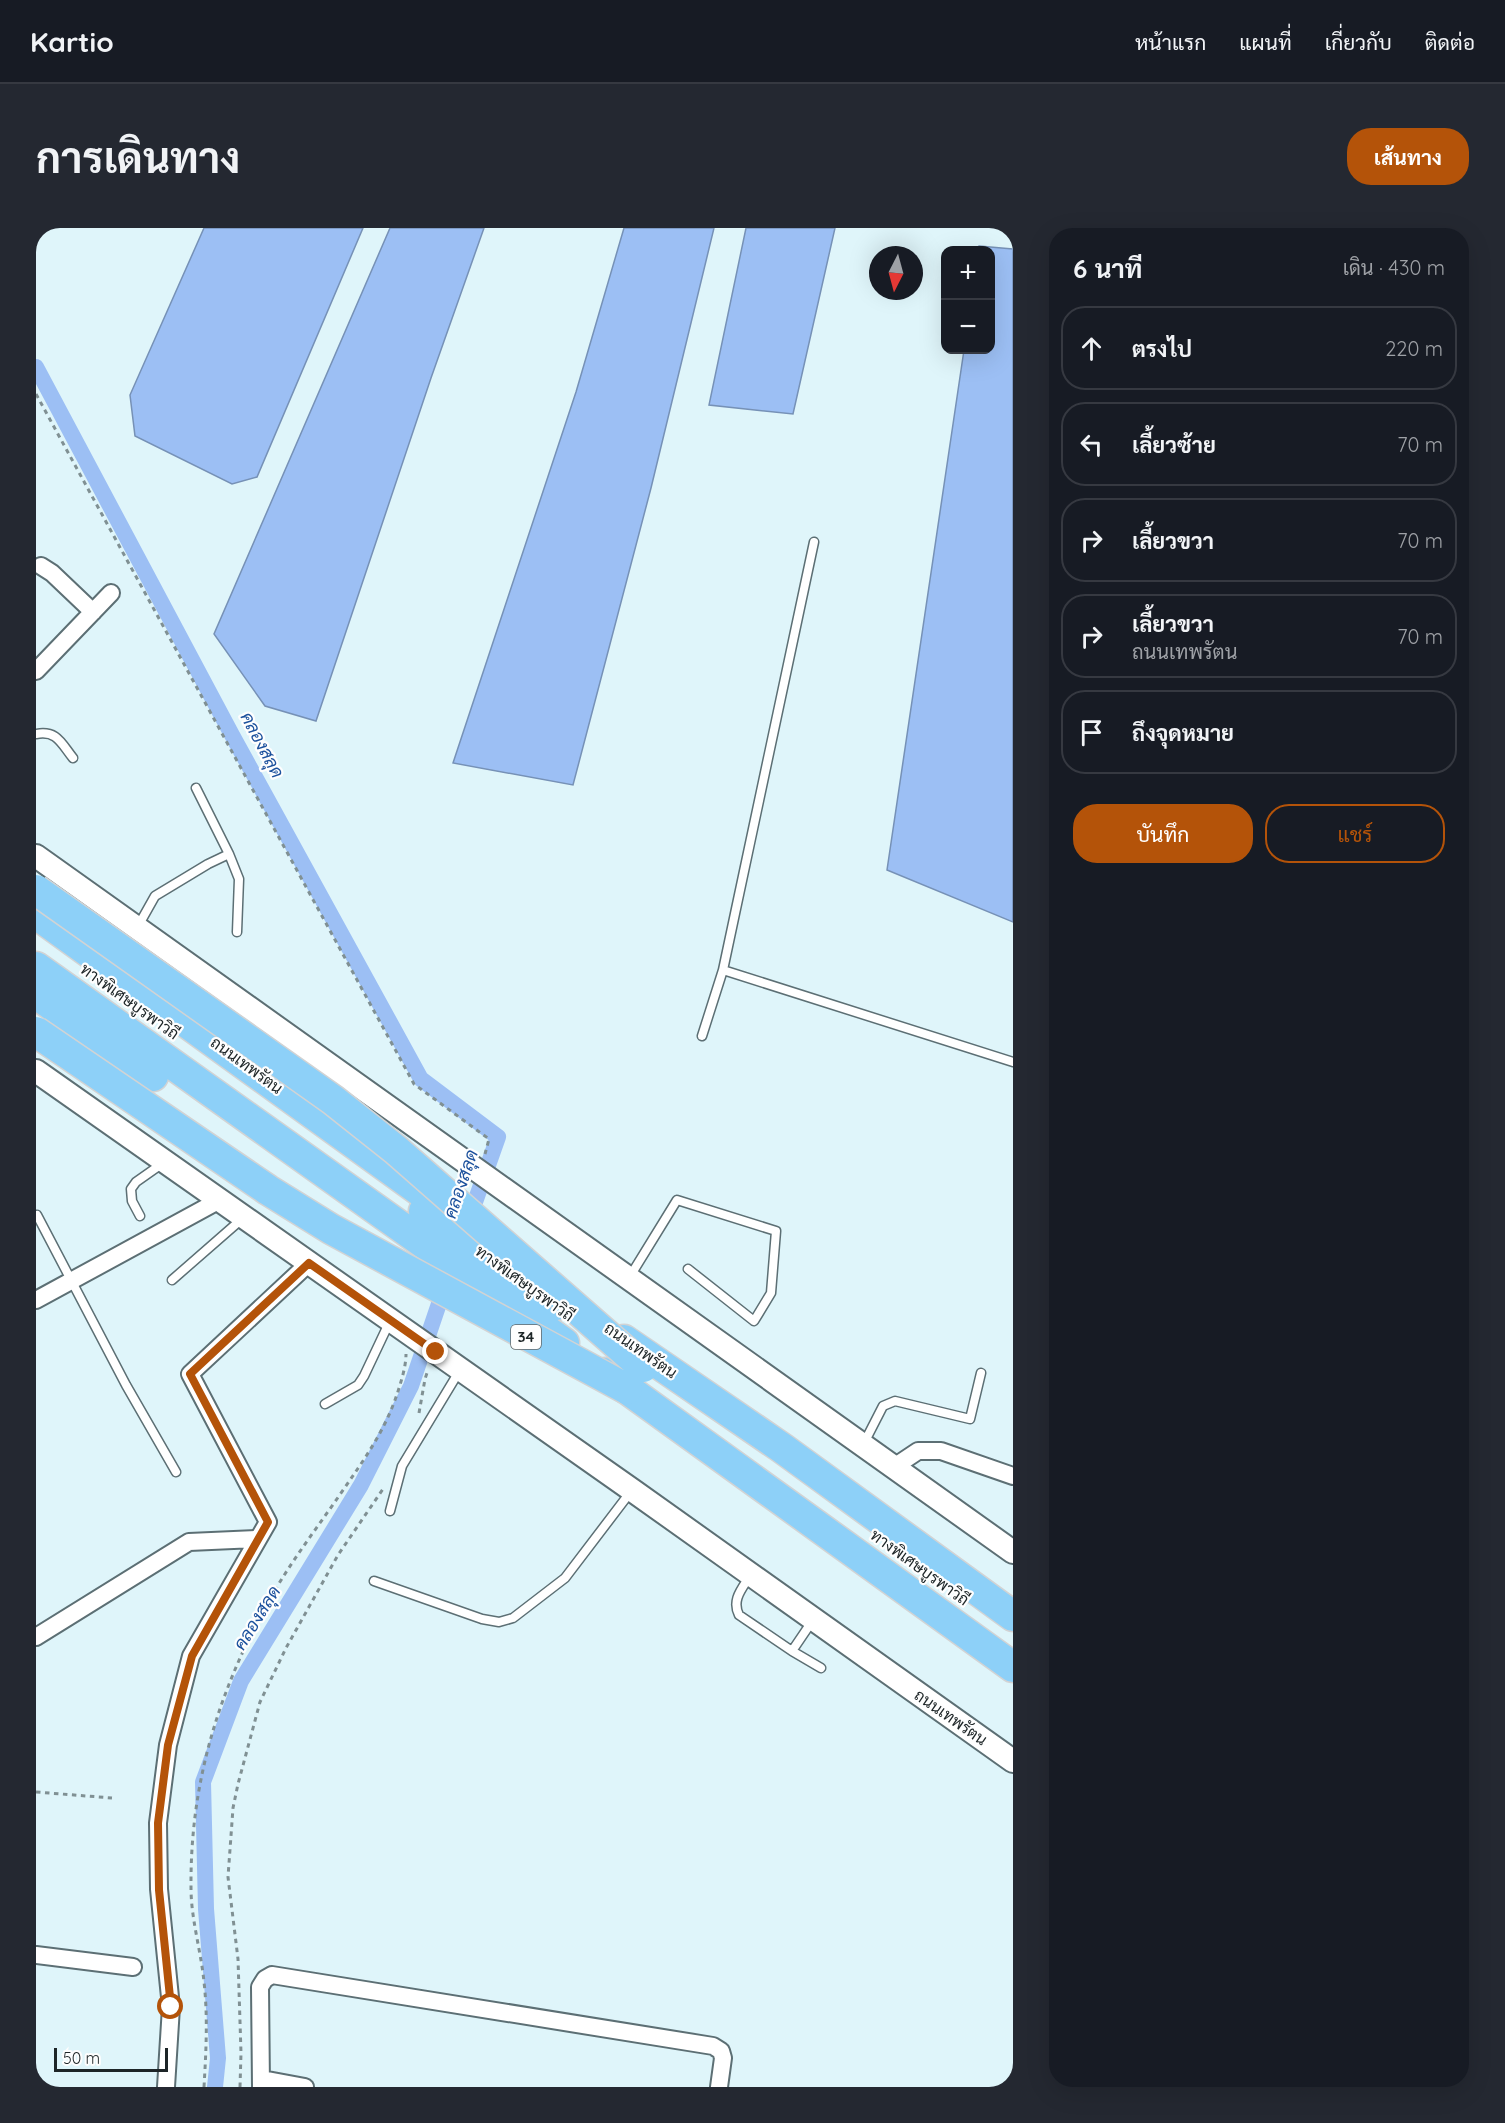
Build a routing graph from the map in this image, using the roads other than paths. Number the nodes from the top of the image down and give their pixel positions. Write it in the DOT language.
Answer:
graph roads {
  1 [pos="814,542"];
  2 [pos="41,566"];
  3 [pos="111,593"];
  4 [pos="93,612"];
  5 [pos="36,670"];
  6 [pos="36,734"];
  7 [pos="73,758"];
  8 [pos="196,788"];
  9 [pos="230,854"];
  10 [pos="36,856"];
  11 [pos="36,890"];
  12 [pos="36,914"];
  13 [pos="137,928"];
  14 [pos="237,932"];
  15 [pos="36,934"];
  16 [pos="36,967"];
  17 [pos="723,970"];
  18 [pos="36,994"];
  19 [pos="36,1032"];
  20 [pos="702,1036"];
  21 [pos="1013,1062"];
  22 [pos="36,1071"];
  23 [pos="163,1162"];
  24 [pos="218,1201"];
  25 [pos="37,1215"];
  26 [pos="140,1216"];
  27 [pos="244,1217"];
  28 [pos="309,1263"];
  29 [pos="688,1269"];
  30 [pos="629,1279"];
  31 [pos="172,1280"];
  32 [pos="72,1281"];
  33 [pos="36,1300"];
  34 [pos="387,1329"];
  35 [pos="446,1360"];
  36 [pos="981,1373"];
  37 [pos="635,1378"];
  38 [pos="325,1404"];
  39 [pos="863,1446"];
  40 [pos="894,1467"];
  41 [pos="176,1472"];
  42 [pos="1013,1476"];
  43 [pos="632,1490"];
  44 [pos="390,1511"];
  45 [pos="258,1539"];
  46 [pos="1013,1552"];
  47 [pos="751,1574"];
  48 [pos="374,1581"];
  49 [pos="1013,1616"];
  50 [pos="814,1620"];
  51 [pos="1013,1634"];
  52 [pos="36,1637"];
  53 [pos="792,1651"];
  54 [pos="1013,1667"];
  55 [pos="821,1668"];
  56 [pos="1013,1684"];
  57 [pos="1013,1761"];
  58 [pos="36,1955"];
  59 [pos="133,1967"];
  60 [pos="262,2083"];
  61 [pos="166,2087"];
  62 [pos="305,2087"];
  63 [pos="719,2087"];
  1 -- 17 [label="lane"];
  2 -- 4 [label="street"];
  3 -- 4 [label="street"];
  4 -- 5 [label="street"];
  6 -- 7 [label="lane"];
  8 -- 9 [label="lane"];
  9 -- 13 [label="lane"];
  9 -- 14 [label="lane"];
  10 -- 13 [label="main road"];
  11 -- 37 [label="highway, bridge"];
  12 -- 49 [label="highway, ถนนเทพรัตน"];
  13 -- 30 [label="main road"];
  15 -- 37 [label="highway, ทางพิเศษบูรพาวิถี, bridge"];
  16 -- 37 [label="highway, ทางพิเศษบูรพาวิถี, bridge"];
  17 -- 20 [label="lane"];
  17 -- 21 [label="lane"];
  18 -- 56 [label="highway, 34"];
  19 -- 37 [label="highway, bridge"];
  22 -- 23 [label="main road, ถนนเทพรัตน"];
  23 -- 24 [label="main road, ถนนเทพรัตน"];
  23 -- 26 [label="lane"];
  24 -- 27 [label="main road, ถนนเทพรัตน"];
  24 -- 32 [label="street"];
  25 -- 32 [label="lane"];
  27 -- 28 [label="main road, ถนนเทพรัตน"];
  27 -- 31 [label="lane"];
  28 -- 34 [label="main road, ถนนเทพรัตน"];
  28 -- 45 [label="street"];
  29 -- 30 [label="lane"];
  30 -- 39 [label="main road"];
  32 -- 33 [label="street"];
  32 -- 41 [label="lane"];
  34 -- 35 [label="main road, ถนนเทพรัตน"];
  34 -- 38 [label="lane"];
  35 -- 43 [label="main road, ถนนเทพรัตน"];
  35 -- 44 [label="lane"];
  36 -- 39 [label="lane"];
  37 -- 51 [label="highway, ทางพิเศษบูรพาวิถี"];
  37 -- 54 [label="highway, ทางพิเศษบูรพาวิถี"];
  39 -- 40 [label="main road"];
  40 -- 42 [label="street"];
  40 -- 46 [label="main road"];
  43 -- 47 [label="main road, ถนนเทพรัตน"];
  43 -- 48 [label="lane"];
  45 -- 52 [label="street"];
  45 -- 61 [label="street"];
  47 -- 50 [label="main road, ถนนเทพรัตน"];
  47 -- 53 [label="lane"];
  50 -- 53 [label="lane"];
  50 -- 57 [label="main road, ถนนเทพรัตน"];
  53 -- 55 [label="lane"];
  58 -- 59 [label="street"];
  60 -- 62 [label="street"];
  60 -- 63 [label="street"];
}
